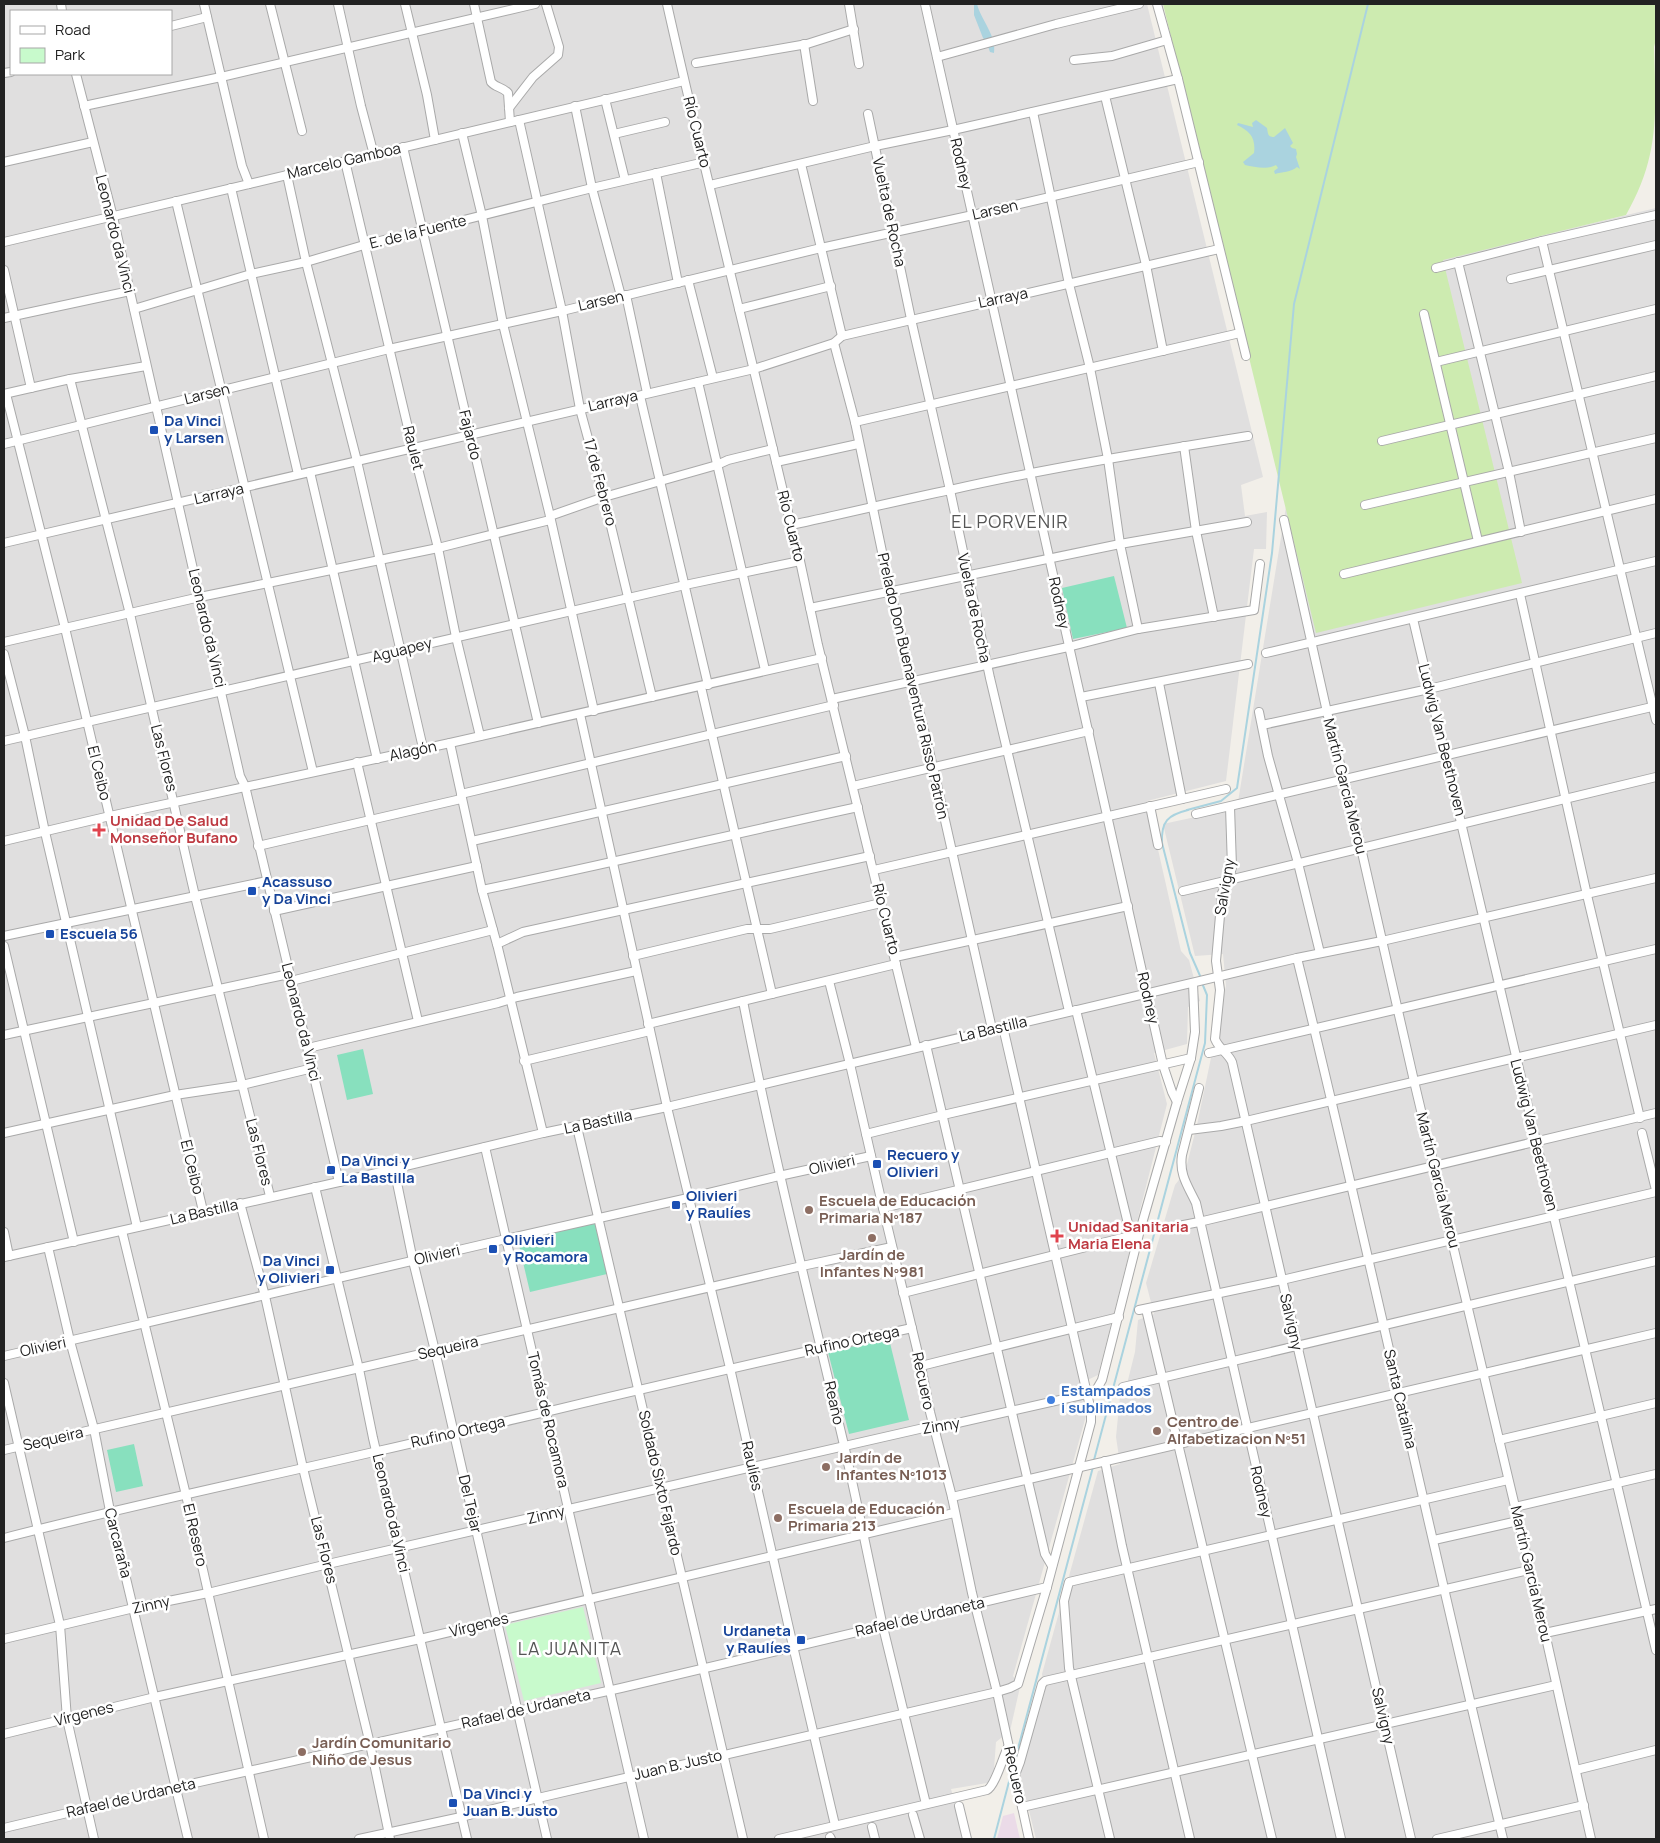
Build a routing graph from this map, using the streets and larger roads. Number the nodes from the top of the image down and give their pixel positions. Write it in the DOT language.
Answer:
graph roads {
  1 [pos="204,4"];
  2 [pos="270,4"];
  3 [pos="338,4"];
  4 [pos="405,4"];
  5 [pos="474,4"];
  6 [pos="535,4"];
  7 [pos="546,4"];
  8 [pos="669,4"];
  9 [pos="849,4"];
  10 [pos="925,4"];
  11 [pos="1139,4"];
  12 [pos="1157,4"];
  13 [pos="477,16"];
  14 [pos="207,17"];
  15 [pos="172,26"];
  16 [pos="854,29"];
  17 [pos="412,32"];
  18 [pos="1167,40"];
  19 [pos="804,44"];
  20 [pos="347,47"];
  21 [pos="937,57"];
  22 [pos="1074,60"];
  23 [pos="284,62"];
  24 [pos="696,63"];
  25 [pos="859,64"];
  26 [pos="76,75"];
  27 [pos="221,78"];
  28 [pos="1178,79"];
  29 [pos="684,81"];
  30 [pos="1105,96"];
  31 [pos="605,99"];
  32 [pos="813,101"];
  33 [pos="84,106"];
  34 [pos="575,106"];
  35 [pos="509,108"];
  36 [pos="1033,112"];
  37 [pos="868,114"];
  38 [pos="520,120"];
  39 [pos="510,122"];
  40 [pos="665,122"];
  41 [pos="953,130"];
  42 [pos="302,132"];
  43 [pos="462,133"];
  44 [pos="614,134"];
  45 [pos="435,140"];
  46 [pos="93,142"];
  47 [pos="875,146"];
  48 [pos="403,147"];
  49 [pos="374,155"];
  50 [pos="344,161"];
  51 [pos="4,162"];
  52 [pos="705,162"];
  53 [pos="1199,162"];
  54 [pos="801,164"];
  55 [pos="656,173"];
  56 [pos="287,175"];
  57 [pos="1124,178"];
  58 [pos="625,180"];
  59 [pos="249,184"];
  60 [pos="710,185"];
  61 [pos="231,188"];
  62 [pos="592,188"];
  63 [pos="1052,197"];
  64 [pos="176,201"];
  65 [pos="537,202"];
  66 [pos="973,215"];
  67 [pos="1656,215"];
  68 [pos="482,216"];
  69 [pos="113,217"];
  70 [pos="423,231"];
  71 [pos="893,231"];
  72 [pos="1542,241"];
  73 [pos="4,242"];
  74 [pos="364,245"];
  75 [pos="1656,245"];
  76 [pos="821,248"];
  77 [pos="1219,249"];
  78 [pos="306,262"];
  79 [pos="1458,262"];
  80 [pos="1146,265"];
  81 [pos="1436,268"];
  82 [pos="4,270"];
  83 [pos="1550,270"];
  84 [pos="730,271"];
  85 [pos="251,274"];
  86 [pos="1511,279"];
  87 [pos="688,280"];
  88 [pos="678,283"];
  89 [pos="1069,284"];
  90 [pos="831,286"];
  91 [pos="197,289"];
  92 [pos="130,291"];
  93 [pos="624,296"];
  94 [pos="992,300"];
  95 [pos="134,309"];
  96 [pos="739,309"];
  97 [pos="1656,309"];
  98 [pos="562,311"];
  99 [pos="1424,314"];
  100 [pos="15,315"];
  101 [pos="4,318"];
  102 [pos="910,319"];
  103 [pos="503,324"];
  104 [pos="1565,331"];
  105 [pos="1240,333"];
  106 [pos="842,336"];
  107 [pos="446,337"];
  108 [pos="834,343"];
  109 [pos="389,349"];
  110 [pos="1163,351"];
  111 [pos="1480,351"];
  112 [pos="1246,356"];
  113 [pos="1436,362"];
  114 [pos="332,363"];
  115 [pos="146,366"];
  116 [pos="754,368"];
  117 [pos="1090,368"];
  118 [pos="1656,376"];
  119 [pos="275,377"];
  120 [pos="713,378"];
  121 [pos="70,379"];
  122 [pos="698,382"];
  123 [pos="31,388"];
  124 [pos="1011,388"];
  125 [pos="221,390"];
  126 [pos="5,394"];
  127 [pos="644,394"];
  128 [pos="1580,394"];
  129 [pos="930,405"];
  130 [pos="156,406"];
  131 [pos="580,409"];
  132 [pos="1495,414"];
  133 [pos="527,422"];
  134 [pos="855,422"];
  135 [pos="83,425"];
  136 [pos="1451,425"];
  137 [pos="470,435"];
  138 [pos="1248,436"];
  139 [pos="1656,438"];
  140 [pos="18,440"];
  141 [pos="1382,441"];
  142 [pos="4,444"];
  143 [pos="858,444"];
  144 [pos="1184,446"];
  145 [pos="413,449"];
  146 [pos="773,449"];
  147 [pos="1593,453"];
  148 [pos="1108,459"];
  149 [pos="357,461"];
  150 [pos="776,462"];
  151 [pos="717,465"];
  152 [pos="310,472"];
  153 [pos="1509,472"];
  154 [pos="298,474"];
  155 [pos="1030,474"];
  156 [pos="660,481"];
  157 [pos="1465,482"];
  158 [pos="245,488"];
  159 [pos="950,490"];
  160 [pos="604,497"];
  161 [pos="1656,499"];
  162 [pos="178,503"];
  163 [pos="1365,505"];
  164 [pos="872,508"];
  165 [pos="1607,511"];
  166 [pos="550,518"];
  167 [pos="107,520"];
  168 [pos="1284,520"];
  169 [pos="1247,522"];
  170 [pos="791,525"];
  171 [pos="1196,531"];
  172 [pos="1521,532"];
  173 [pos="42,535"];
  174 [pos="494,535"];
  175 [pos="1478,542"];
  176 [pos="4,543"];
  177 [pos="1120,544"];
  178 [pos="438,548"];
  179 [pos="1050,558"];
  180 [pos="800,560"];
  181 [pos="379,561"];
  182 [pos="1656,561"];
  183 [pos="1260,564"];
  184 [pos="333,569"];
  185 [pos="1620,570"];
  186 [pos="742,572"];
  187 [pos="1344,574"];
  188 [pos="967,575"];
  189 [pos="267,584"];
  190 [pos="685,585"];
  191 [pos="890,590"];
  192 [pos="1520,594"];
  193 [pos="200,598"];
  194 [pos="629,598"];
  195 [pos="810,608"];
  196 [pos="571,611"];
  197 [pos="130,614"];
  198 [pos="1214,617"];
  199 [pos="1412,619"];
  200 [pos="515,623"];
  201 [pos="65,628"];
  202 [pos="1138,629"];
  203 [pos="1656,634"];
  204 [pos="456,637"];
  205 [pos="1636,638"];
  206 [pos="4,642"];
  207 [pos="1311,643"];
  208 [pos="1068,647"];
  209 [pos="401,650"];
  210 [pos="1266,653"];
  211 [pos="4,654"];
  212 [pos="822,658"];
  213 [pos="355,662"];
  214 [pos="1536,663"];
  215 [pos="1248,664"];
  216 [pos="987,665"];
  217 [pos="765,670"];
  218 [pos="291,676"];
  219 [pos="912,680"];
  220 [pos="1159,683"];
  221 [pos="704,686"];
  222 [pos="1429,688"];
  223 [pos="221,691"];
  224 [pos="652,697"];
  225 [pos="1081,698"];
  226 [pos="833,702"];
  227 [pos="1655,706"];
  228 [pos="152,707"];
  229 [pos="594,711"];
  230 [pos="1259,712"];
  231 [pos="1327,712"];
  232 [pos="580,714"];
  233 [pos="1656,720"];
  234 [pos="87,722"];
  235 [pos="538,723"];
  236 [pos="1262,725"];
  237 [pos="1089,731"];
  238 [pos="1550,731"];
  239 [pos="712,735"];
  240 [pos="25,736"];
  241 [pos="480,736"];
  242 [pos="4,741"];
  243 [pos="450,743"];
  244 [pos="423,748"];
  245 [pos="1006,750"];
  246 [pos="1446,755"];
  247 [pos="846,756"];
  248 [pos="377,759"];
  249 [pos="357,762"];
  250 [pos="590,763"];
  251 [pos="933,767"];
  252 [pos="313,772"];
  253 [pos="1656,778"];
  254 [pos="1344,779"];
  255 [pos="722,783"];
  256 [pos="245,786"];
  257 [pos="853,786"];
  258 [pos="1226,789"];
  259 [pos="1278,795"];
  260 [pos="461,796"];
  261 [pos="1182,799"];
  262 [pos="1565,799"];
  263 [pos="174,802"];
  264 [pos="1150,806"];
  265 [pos="858,807"];
  266 [pos="1230,807"];
  267 [pos="602,812"];
  268 [pos="1196,814"];
  269 [pos="110,816"];
  270 [pos="1108,816"];
  271 [pos="372,819"];
  272 [pos="1462,824"];
  273 [pos="45,832"];
  274 [pos="734,834"];
  275 [pos="1027,836"];
  276 [pos="472,841"];
  277 [pos="4,842"];
  278 [pos="1158,845"];
  279 [pos="258,846"];
  280 [pos="1361,848"];
  281 [pos="952,852"];
  282 [pos="870,856"];
  283 [pos="613,863"];
  284 [pos="1298,863"];
  285 [pos="477,866"];
  286 [pos="874,870"];
  287 [pos="1656,878"];
  288 [pos="1229,879"];
  289 [pos="267,880"];
  290 [pos="747,883"];
  291 [pos="386,887"];
  292 [pos="482,890"];
  293 [pos="1183,891"];
  294 [pos="1587,894"];
  295 [pos="195,896"];
  296 [pos="881,903"];
  297 [pos="1128,906"];
  298 [pos="132,909"];
  299 [pos="623,910"];
  300 [pos="274,911"];
  301 [pos="1484,918"];
  302 [pos="66,923"];
  303 [pos="1049,923"];
  304 [pos="758,929"];
  305 [pos="492,930"];
  306 [pos="4,936"];
  307 [pos="972,941"];
  308 [pos="1382,941"];
  309 [pos="497,944"];
  310 [pos="4,946"];
  311 [pos="1656,949"];
  312 [pos="1320,953"];
  313 [pos="401,954"];
  314 [pos="633,956"];
  315 [pos="1296,958"];
  316 [pos="896,960"];
  317 [pos="1603,962"];
  318 [pos="636,971"];
  319 [pos="1219,976"];
  320 [pos="290,977"];
  321 [pos="829,980"];
  322 [pos="1192,984"];
  323 [pos="1499,985"];
  324 [pos="219,989"];
  325 [pos="772,994"];
  326 [pos="1148,994"];
  327 [pos="510,999"];
  328 [pos="744,1001"];
  329 [pos="154,1003"];
  330 [pos="1398,1009"];
  331 [pos="1073,1011"];
  332 [pos="88,1017"];
  333 [pos="418,1022"];
  334 [pos="1656,1025"];
  335 [pos="1003,1027"];
  336 [pos="649,1028"];
  337 [pos="992,1029"];
  338 [pos="1314,1029"];
  339 [pos="23,1031"];
  340 [pos="1619,1033"];
  341 [pos="4,1035"];
  342 [pos="926,1045"];
  343 [pos="916,1047"];
  344 [pos="308,1048"];
  345 [pos="1224,1050"];
  346 [pos="1209,1054"];
  347 [pos="1191,1058"];
  348 [pos="1516,1058"];
  349 [pos="524,1061"];
  350 [pos="850,1064"];
  351 [pos="1164,1065"];
  352 [pos="313,1068"];
  353 [pos="1094,1080"];
  354 [pos="1414,1080"];
  355 [pos="759,1084"];
  356 [pos="242,1085"];
  357 [pos="1199,1088"];
  358 [pos="175,1096"];
  359 [pos="1020,1098"];
  360 [pos="1332,1100"];
  361 [pos="1177,1102"];
  362 [pos="667,1107"];
  363 [pos="110,1109"];
  364 [pos="1656,1113"];
  365 [pos="943,1115"];
  366 [pos="1640,1118"];
  367 [pos="1246,1121"];
  368 [pos="45,1124"];
  369 [pos="577,1127"];
  370 [pos="1189,1130"];
  371 [pos="4,1133"];
  372 [pos="543,1133"];
  373 [pos="1642,1133"];
  374 [pos="866,1134"];
  375 [pos="1166,1142"];
  376 [pos="1536,1142"];
  377 [pos="485,1146"];
  378 [pos="1111,1153"];
  379 [pos="871,1156"];
  380 [pos="1435,1166"];
  381 [pos="394,1168"];
  382 [pos="1036,1170"];
  383 [pos="780,1176"];
  384 [pos="340,1182"];
  385 [pos="1351,1186"];
  386 [pos="315,1187"];
  387 [pos="961,1188"];
  388 [pos="1656,1191"];
  389 [pos="270,1196"];
  390 [pos="688,1198"];
  391 [pos="240,1203"];
  392 [pos="1265,1206"];
  393 [pos="883,1208"];
  394 [pos="203,1211"];
  395 [pos="1554,1216"];
  396 [pos="598,1218"];
  397 [pos="1199,1222"];
  398 [pos="137,1227"];
  399 [pos="1162,1227"];
  400 [pos="122,1231"];
  401 [pos="4,1232"];
  402 [pos="1135,1235"];
  403 [pos="506,1239"];
  404 [pos="1453,1240"];
  405 [pos="74,1242"];
  406 [pos="48,1247"];
  407 [pos="892,1247"];
  408 [pos="1055,1254"];
  409 [pos="7,1257"];
  410 [pos="1368,1259"];
  411 [pos="412,1260"];
  412 [pos="1656,1261"];
  413 [pos="802,1266"];
  414 [pos="980,1273"];
  415 [pos="337,1279"];
  416 [pos="1282,1280"];
  417 [pos="1570,1282"];
  418 [pos="711,1287"];
  419 [pos="904,1293"];
  420 [pos="1215,1294"];
  421 [pos="265,1296"];
  422 [pos="1468,1306"];
  423 [pos="620,1308"];
  424 [pos="1119,1317"];
  425 [pos="144,1323"];
  426 [pos="1383,1326"];
  427 [pos="912,1328"];
  428 [pos="1073,1328"];
  429 [pos="528,1330"];
  430 [pos="1656,1333"];
  431 [pos="70,1341"];
  432 [pos="998,1346"];
  433 [pos="1297,1346"];
  434 [pos="821,1348"];
  435 [pos="1585,1349"];
  436 [pos="435,1351"];
  437 [pos="4,1356"];
  438 [pos="1231,1361"];
  439 [pos="921,1366"];
  440 [pos="730,1368"];
  441 [pos="359,1369"];
  442 [pos="1483,1373"];
  443 [pos="1163,1378"];
  444 [pos="4,1383"];
  445 [pos="285,1386"];
  446 [pos="1123,1387"];
  447 [pos="639,1391"];
  448 [pos="1398,1393"];
  449 [pos="1088,1395"];
  450 [pos="1656,1403"];
  451 [pos="166,1412"];
  452 [pos="546,1412"];
  453 [pos="1012,1412"];
  454 [pos="1313,1413"];
  455 [pos="1601,1416"];
  456 [pos="934,1427"];
  457 [pos="94,1429"];
  458 [pos="1246,1429"];
  459 [pos="454,1433"];
  460 [pos="1499,1440"];
  461 [pos="1179,1445"];
  462 [pos="844,1446"];
  463 [pos="19,1447"];
  464 [pos="4,1450"];
  465 [pos="376,1451"];
  466 [pos="1105,1461"];
  467 [pos="1079,1466"];
  468 [pos="752,1467"];
  469 [pos="304,1468"];
  470 [pos="1656,1474"];
  471 [pos="1028,1479"];
  472 [pos="1508,1480"];
  473 [pos="1617,1484"];
  474 [pos="662,1488"];
  475 [pos="186,1495"];
  476 [pos="952,1497"];
  477 [pos="1425,1501"];
  478 [pos="1515,1507"];
  479 [pos="568,1510"];
  480 [pos="110,1511"];
  481 [pos="954,1513"];
  482 [pos="1338,1520"];
  483 [pos="1518,1521"];
  484 [pos="39,1529"];
  485 [pos="476,1530"];
  486 [pos="864,1535"];
  487 [pos="1271,1536"];
  488 [pos="4,1538"];
  489 [pos="1434,1540"];
  490 [pos="399,1549"];
  491 [pos="1204,1550"];
  492 [pos="772,1556"];
  493 [pos="328,1564"];
  494 [pos="1052,1566"];
  495 [pos="1128,1568"];
  496 [pos="1529,1570"];
  497 [pos="682,1577"];
  498 [pos="1048,1587"];
  499 [pos="1445,1591"];
  500 [pos="208,1594"];
  501 [pos="589,1599"];
  502 [pos="975,1604"];
  503 [pos="134,1608"];
  504 [pos="1656,1609"];
  505 [pos="1358,1610"];
  506 [pos="1647,1611"];
  507 [pos="497,1620"];
  508 [pos="1291,1624"];
  509 [pos="60,1625"];
  510 [pos="883,1626"];
  511 [pos="1545,1634"];
  512 [pos="4,1639"];
  513 [pos="420,1639"];
  514 [pos="1225,1639"];
  515 [pos="792,1646"];
  516 [pos="1656,1650"];
  517 [pos="348,1655"];
  518 [pos="1149,1657"];
  519 [pos="702,1668"];
  520 [pos="1071,1676"];
  521 [pos="228,1681"];
  522 [pos="1556,1685"];
  523 [pos="610,1690"];
  524 [pos="997,1692"];
  525 [pos="155,1697"];
  526 [pos="1471,1704"];
  527 [pos="518,1711"];
  528 [pos="904,1713"];
  529 [pos="67,1718"];
  530 [pos="1385,1724"];
  531 [pos="441,1728"];
  532 [pos="4,1734"];
  533 [pos="815,1734"];
  534 [pos="1318,1740"];
  535 [pos="370,1744"];
  536 [pos="1008,1747"];
  537 [pos="1656,1750"];
  538 [pos="1251,1754"];
  539 [pos="723,1755"];
  540 [pos="1576,1770"];
  541 [pos="248,1771"];
  542 [pos="1174,1772"];
  543 [pos="1015,1775"];
  544 [pos="630,1776"];
  545 [pos="177,1787"];
  546 [pos="1098,1790"];
  547 [pos="538,1798"];
  548 [pos="926,1804"];
  549 [pos="1584,1805"];
  550 [pos="959,1806"];
  551 [pos="1022,1807"];
  552 [pos="87,1809"];
  553 [pos="913,1815"];
  554 [pos="462,1817"];
  555 [pos="1499,1824"];
  556 [pos="835,1825"];
  557 [pos="872,1827"];
  558 [pos="4,1828"];
  559 [pos="389,1836"];
  560 [pos="94,1839"];
  561 [pos="188,1839"];
  562 [pos="264,1839"];
  563 [pos="359,1839"];
  564 [pos="467,1839"];
  565 [pos="547,1839"];
  566 [pos="644,1839"];
  567 [pos="743,1839"];
  568 [pos="781,1839"];
  569 [pos="875,1839"];
  570 [pos="920,1839"];
  571 [pos="967,1839"];
  572 [pos="1029,1839"];
  573 [pos="1110,1839"];
  574 [pos="1190,1839"];
  575 [pos="1272,1839"];
  576 [pos="1341,1839"];
  577 [pos="1411,1839"];
  578 [pos="1437,1839"];
  579 [pos="1503,1839"];
  580 [pos="1591,1839"];
  1 -- 14 [label="street"];
  2 -- 23 [label="street"];
  3 -- 20 [label="street"];
  4 -- 17 [label="street"];
  5 -- 13 [label="street"];
  6 -- 13 [label="street"];
  7 -- 35 [label="street"];
  8 -- 29 [label="street, Río Cuarto"];
  9 -- 16 [label="street"];
  10 -- 21 [label="street, Rodney"];
  11 -- 21 [label="street"];
  12 -- 18 [label="street"];
  13 -- 17 [label="street"];
  13 -- 35 [label="street"];
  14 -- 15 [label="street"];
  14 -- 27 [label="street"];
  16 -- 19 [label="street"];
  16 -- 25 [label="street"];
  17 -- 20 [label="street"];
  17 -- 45 [label="street"];
  18 -- 22 [label="street"];
  18 -- 28 [label="street"];
  19 -- 24 [label="street"];
  19 -- 32 [label="street"];
  20 -- 23 [label="street"];
  20 -- 49 [label="street"];
  21 -- 41 [label="street, Rodney"];
  23 -- 27 [label="street"];
  23 -- 42 [label="street"];
  26 -- 33 [label="street, Leonardo da Vinci"];
  27 -- 33 [label="street"];
  27 -- 59 [label="street"];
  28 -- 30 [label="street"];
  28 -- 53 [label="street"];
  29 -- 31 [label="street, Marcelo Gamboa"];
  29 -- 52 [label="street, Río Cuarto"];
  30 -- 36 [label="street"];
  30 -- 57 [label="street"];
  31 -- 34 [label="street, Marcelo Gamboa"];
  31 -- 44 [label="street"];
  33 -- 46 [label="street, Leonardo da Vinci"];
  34 -- 38 [label="street, Marcelo Gamboa"];
  34 -- 62 [label="street"];
  35 -- 39 [label="street"];
  36 -- 41 [label="street"];
  36 -- 63 [label="street"];
  37 -- 47 [label="street, Vuelta de Rocha"];
  38 -- 39 [label="street, Marcelo Gamboa"];
  38 -- 65 [label="street, 17 de Febrero"];
  39 -- 43 [label="street, Marcelo Gamboa"];
  40 -- 44 [label="street"];
  41 -- 47 [label="street"];
  41 -- 66 [label="street, Rodney"];
  43 -- 45 [label="street, Marcelo Gamboa"];
  43 -- 68 [label="street"];
  44 -- 58 [label="street"];
  45 -- 48 [label="street, Marcelo Gamboa"];
  46 -- 51 [label="street"];
  46 -- 69 [label="street, Leonardo da Vinci"];
  47 -- 54 [label="street"];
  47 -- 71 [label="street, Vuelta de Rocha"];
  48 -- 49 [label="street, Marcelo Gamboa"];
  48 -- 70 [label="street, Fajardo"];
  49 -- 50 [label="street, Marcelo Gamboa"];
  50 -- 56 [label="street, Marcelo Gamboa"];
  50 -- 74 [label="street, Raulet"];
  52 -- 55 [label="street, E. de la Fuente"];
  52 -- 60 [label="street, Río Cuarto"];
  53 -- 57 [label="street, Larsen"];
  53 -- 77 [label="street"];
  54 -- 60 [label="street"];
  54 -- 76 [label="street"];
  55 -- 58 [label="street, E. de la Fuente"];
  55 -- 88 [label="street"];
  56 -- 59 [label="street, Marcelo Gamboa"];
  56 -- 78 [label="street"];
  57 -- 63 [label="street, Larsen"];
  57 -- 80 [label="street"];
  58 -- 62 [label="street, E. de la Fuente"];
  59 -- 61 [label="street, Marcelo Gamboa"];
  60 -- 84 [label="street, Río Cuarto"];
  61 -- 64 [label="street, Marcelo Gamboa"];
  61 -- 85 [label="street"];
  62 -- 65 [label="street, E. de la Fuente"];
  62 -- 93 [label="street"];
  63 -- 66 [label="street, Larsen"];
  63 -- 89 [label="street"];
  64 -- 69 [label="street, Marcelo Gamboa"];
  64 -- 91 [label="street"];
  65 -- 68 [label="street, E. de la Fuente"];
  65 -- 98 [label="street, 17 de Febrero"];
  66 -- 71 [label="street, Larsen"];
  66 -- 94 [label="street, Rodney"];
  67 -- 72 [label="street"];
  68 -- 70 [label="street, E. de la Fuente"];
  68 -- 103 [label="street"];
  69 -- 73 [label="street, Marcelo Gamboa"];
  69 -- 92 [label="street, Leonardo da Vinci"];
  70 -- 74 [label="street, E. de la Fuente"];
  70 -- 107 [label="street, Fajardo"];
  71 -- 76 [label="street, Larsen"];
  71 -- 102 [label="street, Vuelta de Rocha"];
  72 -- 79 [label="street"];
  72 -- 83 [label="street"];
  74 -- 78 [label="street, E. de la Fuente"];
  74 -- 109 [label="street, Raulet"];
  75 -- 83 [label="street"];
  76 -- 84 [label="street, Larsen"];
  76 -- 90 [label="street"];
  77 -- 80 [label="street, Larraya"];
  77 -- 105 [label="street"];
  78 -- 85 [label="street, E. de la Fuente"];
  78 -- 114 [label="street"];
  79 -- 81 [label="street"];
  79 -- 111 [label="street"];
  80 -- 89 [label="street, Larraya"];
  80 -- 110 [label="street"];
  82 -- 100 [label="street"];
  83 -- 86 [label="street"];
  83 -- 104 [label="street"];
  84 -- 87 [label="street, Larsen"];
  84 -- 96 [label="street, Río Cuarto"];
  85 -- 91 [label="street, E. de la Fuente"];
  85 -- 119 [label="street"];
  87 -- 88 [label="street, Larsen"];
  87 -- 120 [label="street"];
  88 -- 93 [label="street, Larsen"];
  89 -- 94 [label="street, Larraya"];
  89 -- 117 [label="street"];
  90 -- 96 [label="street"];
  90 -- 106 [label="street"];
  91 -- 95 [label="street, E. de la Fuente"];
  91 -- 125 [label="street"];
  92 -- 95 [label="street, Leonardo da Vinci"];
  92 -- 100 [label="street"];
  93 -- 98 [label="street, Larsen"];
  93 -- 127 [label="street"];
  94 -- 102 [label="street, Larraya"];
  94 -- 124 [label="street, Rodney"];
  95 -- 115 [label="street, Leonardo da Vinci"];
  96 -- 116 [label="street, Río Cuarto"];
  97 -- 104 [label="street"];
  98 -- 103 [label="street, Larsen"];
  98 -- 131 [label="street, 17 de Febrero"];
  99 -- 113 [label="street"];
  100 -- 101 [label="street"];
  100 -- 123 [label="street"];
  102 -- 106 [label="street, Larraya"];
  102 -- 129 [label="street, Vuelta de Rocha"];
  103 -- 107 [label="street, Larsen"];
  103 -- 133 [label="street"];
  104 -- 111 [label="street"];
  104 -- 128 [label="street"];
  105 -- 110 [label="street"];
  105 -- 112 [label="street"];
  106 -- 108 [label="street, Larraya"];
  107 -- 109 [label="street, Larsen"];
  107 -- 137 [label="street, Fajardo"];
  108 -- 116 [label="street, Larraya"];
  108 -- 134 [label="street, Prelado Don Buenaventura Risso Patrón"];
  109 -- 114 [label="street, Larsen"];
  109 -- 145 [label="street, Raulet"];
  110 -- 117 [label="street"];
  111 -- 113 [label="street"];
  111 -- 132 [label="street"];
  113 -- 136 [label="street"];
  114 -- 119 [label="street, Larsen"];
  114 -- 149 [label="street"];
  115 -- 121 [label="street"];
  115 -- 130 [label="street, Leonardo da Vinci"];
  116 -- 120 [label="street, Larraya"];
  116 -- 146 [label="street, Río Cuarto"];
  117 -- 124 [label="street"];
  117 -- 148 [label="street"];
  118 -- 128 [label="street"];
  119 -- 125 [label="street, Larsen"];
  119 -- 154 [label="street"];
  120 -- 122 [label="street, Larraya"];
  121 -- 123 [label="street"];
  121 -- 135 [label="street, Las Flores"];
  122 -- 127 [label="street, Larraya"];
  122 -- 151 [label="street"];
  123 -- 126 [label="street"];
  124 -- 129 [label="street"];
  124 -- 155 [label="street, Rodney"];
  125 -- 130 [label="street, Larsen"];
  125 -- 158 [label="street"];
  126 -- 140 [label="street, El Ceibo"];
  127 -- 131 [label="street, Larraya"];
  127 -- 156 [label="street"];
  128 -- 132 [label="street"];
  128 -- 147 [label="street"];
  129 -- 134 [label="street"];
  129 -- 159 [label="street, Vuelta de Rocha"];
  130 -- 135 [label="street, Larsen"];
  130 -- 162 [label="street, Leonardo da Vinci"];
  131 -- 133 [label="street, Larraya"];
  131 -- 160 [label="street, 17 de Febrero"];
  132 -- 136 [label="street"];
  132 -- 153 [label="street"];
  133 -- 137 [label="street, Larraya"];
  133 -- 166 [label="street"];
  134 -- 143 [label="street, Prelado Don Buenaventura Risso Patrón"];
  135 -- 140 [label="street, Larsen"];
  135 -- 167 [label="street, Las Flores"];
  136 -- 141 [label="street"];
  136 -- 157 [label="street"];
  137 -- 145 [label="street, Larraya"];
  137 -- 174 [label="street, Fajardo"];
  138 -- 144 [label="street"];
  139 -- 147 [label="street"];
  140 -- 142 [label="street, Larsen"];
  140 -- 173 [label="street, El Ceibo"];
  143 -- 150 [label="street"];
  143 -- 164 [label="street, Prelado Don Buenaventura Risso Patrón"];
  144 -- 148 [label="street"];
  144 -- 171 [label="street"];
  145 -- 149 [label="street, Larraya"];
  145 -- 178 [label="street, Raulet"];
  146 -- 150 [label="street, Río Cuarto"];
  146 -- 151 [label="street"];
  147 -- 153 [label="street"];
  147 -- 165 [label="street"];
  148 -- 155 [label="street"];
  148 -- 177 [label="street"];
  149 -- 152 [label="street, Larraya"];
  149 -- 181 [label="street"];
  150 -- 170 [label="street, Río Cuarto"];
  151 -- 156 [label="street"];
  151 -- 186 [label="street"];
  152 -- 154 [label="street, Larraya"];
  152 -- 184 [label="street"];
  153 -- 157 [label="street"];
  153 -- 172 [label="street"];
  154 -- 158 [label="street, Larraya"];
  155 -- 159 [label="street"];
  155 -- 179 [label="street, Rodney"];
  156 -- 160 [label="street"];
  156 -- 190 [label="street"];
  157 -- 163 [label="street"];
  157 -- 175 [label="street"];
  158 -- 162 [label="street, Larraya"];
  158 -- 189 [label="street"];
  159 -- 164 [label="street"];
  159 -- 188 [label="street, Vuelta de Rocha"];
  160 -- 166 [label="street"];
  160 -- 194 [label="street, 17 de Febrero"];
  161 -- 165 [label="street"];
  162 -- 167 [label="street, Larraya"];
  162 -- 193 [label="street, Leonardo da Vinci"];
  164 -- 170 [label="street"];
  164 -- 191 [label="street, Prelado Don Buenaventura Risso Patrón"];
  165 -- 172 [label="street"];
  165 -- 185 [label="street"];
  166 -- 174 [label="street"];
  166 -- 196 [label="street"];
  167 -- 173 [label="street, Larraya"];
  167 -- 197 [label="street, Las Flores"];
  168 -- 207 [label="street, Martín García Merou"];
  169 -- 171 [label="street"];
  170 -- 180 [label="street, Río Cuarto"];
  171 -- 177 [label="street"];
  171 -- 198 [label="street"];
  172 -- 175 [label="street"];
  173 -- 176 [label="street, Larraya"];
  173 -- 201 [label="street, El Ceibo"];
  174 -- 178 [label="street"];
  174 -- 200 [label="street, Fajardo"];
  175 -- 187 [label="street"];
  177 -- 179 [label="street"];
  177 -- 202 [label="street"];
  178 -- 181 [label="street"];
  178 -- 204 [label="street, Raulet"];
  179 -- 188 [label="street"];
  179 -- 208 [label="street, Rodney"];
  180 -- 186 [label="street, Aguapey"];
  180 -- 195 [label="street, Río Cuarto"];
  181 -- 184 [label="street"];
  181 -- 209 [label="street"];
  182 -- 185 [label="street"];
  183 -- 198 [label="street"];
  184 -- 189 [label="street"];
  184 -- 213 [label="street"];
  185 -- 192 [label="street"];
  185 -- 205 [label="street"];
  186 -- 190 [label="street, Aguapey"];
  186 -- 217 [label="street"];
  188 -- 191 [label="street"];
  188 -- 216 [label="street, Vuelta de Rocha"];
  189 -- 193 [label="street"];
  189 -- 218 [label="street"];
  190 -- 194 [label="street, Aguapey"];
  190 -- 221 [label="street"];
  191 -- 195 [label="street"];
  191 -- 219 [label="street, Prelado Don Buenaventura Risso Patrón"];
  192 -- 199 [label="street"];
  192 -- 214 [label="street"];
  193 -- 197 [label="street"];
  193 -- 223 [label="street, Leonardo da Vinci"];
  194 -- 196 [label="street, Aguapey"];
  194 -- 224 [label="street, 17 de Febrero"];
  195 -- 212 [label="street, Río Cuarto"];
  196 -- 200 [label="street, Aguapey"];
  196 -- 229 [label="street"];
  197 -- 201 [label="street"];
  197 -- 228 [label="street, Las Flores"];
  198 -- 202 [label="street"];
  199 -- 207 [label="street"];
  199 -- 222 [label="street, Ludwig Van Beethoven"];
  200 -- 204 [label="street, Aguapey"];
  200 -- 235 [label="street, Fajardo"];
  201 -- 206 [label="street"];
  201 -- 234 [label="street, El Ceibo"];
  202 -- 208 [label="street"];
  203 -- 205 [label="street"];
  204 -- 209 [label="street, Aguapey"];
  204 -- 241 [label="street, Raulet"];
  205 -- 214 [label="street"];
  205 -- 227 [label="street"];
  207 -- 210 [label="street"];
  207 -- 231 [label="street, Martín García Merou"];
  208 -- 216 [label="street"];
  208 -- 225 [label="street, Rodney"];
  209 -- 213 [label="street, Aguapey"];
  209 -- 244 [label="street"];
  211 -- 240 [label="street"];
  212 -- 217 [label="street, Alagón"];
  212 -- 226 [label="street, Río Cuarto"];
  213 -- 218 [label="street, Aguapey"];
  213 -- 248 [label="street"];
  214 -- 222 [label="street"];
  214 -- 238 [label="street"];
  215 -- 220 [label="street"];
  216 -- 219 [label="street"];
  216 -- 245 [label="street, Vuelta de Rocha"];
  217 -- 221 [label="street, Alagón"];
  218 -- 223 [label="street, Aguapey"];
  218 -- 252 [label="street"];
  219 -- 226 [label="street"];
  219 -- 251 [label="street, Prelado Don Buenaventura Risso Patrón"];
  220 -- 225 [label="street"];
  220 -- 261 [label="street"];
  221 -- 224 [label="street, Alagón"];
  221 -- 239 [label="street"];
  222 -- 231 [label="street"];
  222 -- 246 [label="street, Ludwig Van Beethoven"];
  223 -- 228 [label="street, Aguapey"];
  223 -- 256 [label="street, Leonardo da Vinci"];
  224 -- 229 [label="street, Alagón"];
  225 -- 237 [label="street, Rodney"];
  226 -- 239 [label="street"];
  226 -- 247 [label="street, Río Cuarto"];
  227 -- 233 [label="street"];
  227 -- 238 [label="street"];
  228 -- 234 [label="street, Aguapey"];
  228 -- 263 [label="street, Las Flores"];
  229 -- 232 [label="street, Alagón"];
  230 -- 236 [label="street"];
  231 -- 236 [label="street"];
  231 -- 254 [label="street, Martín García Merou"];
  232 -- 235 [label="street, Alagón"];
  232 -- 250 [label="street, Raulíes"];
  234 -- 240 [label="street, Aguapey"];
  234 -- 269 [label="street, El Ceibo"];
  235 -- 241 [label="street, Alagón"];
  236 -- 259 [label="street"];
  237 -- 245 [label="street"];
  237 -- 270 [label="street, Rodney"];
  238 -- 246 [label="street"];
  238 -- 262 [label="street"];
  239 -- 250 [label="street"];
  239 -- 255 [label="street"];
  240 -- 242 [label="street, Aguapey"];
  240 -- 273 [label="street"];
  241 -- 243 [label="street, Alagón"];
  243 -- 244 [label="street, Alagón"];
  243 -- 260 [label="street"];
  244 -- 248 [label="street, Alagón"];
  245 -- 251 [label="street"];
  245 -- 275 [label="street, Vuelta de Rocha"];
  246 -- 254 [label="street"];
  246 -- 272 [label="street, Ludwig Van Beethoven"];
  247 -- 255 [label="street"];
  247 -- 257 [label="street, Río Cuarto"];
  248 -- 249 [label="street, Alagón"];
  249 -- 252 [label="street, Alagón"];
  249 -- 271 [label="street"];
  250 -- 260 [label="street"];
  250 -- 267 [label="street, Raulíes"];
  251 -- 257 [label="street"];
  251 -- 281 [label="street, Prelado Don Buenaventura Risso Patrón"];
  252 -- 256 [label="street, Alagón"];
  253 -- 262 [label="street"];
  254 -- 259 [label="street"];
  254 -- 280 [label="street, Martín García Merou"];
  255 -- 267 [label="street"];
  255 -- 274 [label="street"];
  256 -- 263 [label="street, Alagón"];
  256 -- 279 [label="street, Leonardo da Vinci"];
  257 -- 265 [label="street, Río Cuarto"];
  258 -- 261 [label="street"];
  259 -- 266 [label="street"];
  259 -- 284 [label="street"];
  260 -- 271 [label="street"];
  260 -- 276 [label="street"];
  261 -- 264 [label="street"];
  262 -- 272 [label="street"];
  262 -- 294 [label="street"];
  263 -- 269 [label="street, Alagón"];
  263 -- 295 [label="street, Las Flores"];
  264 -- 270 [label="street"];
  264 -- 278 [label="street"];
  265 -- 274 [label="street"];
  265 -- 282 [label="street, Río Cuarto"];
  266 -- 268 [label="street"];
  266 -- 288 [label="street, Salvigny"];
  267 -- 276 [label="street"];
  267 -- 283 [label="street, Raulíes"];
  269 -- 273 [label="street, Alagón"];
  269 -- 298 [label="street, El Ceibo"];
  270 -- 275 [label="street"];
  270 -- 297 [label="street, Rodney"];
  271 -- 279 [label="street"];
  271 -- 291 [label="street"];
  272 -- 280 [label="street"];
  272 -- 301 [label="street, Ludwig Van Beethoven"];
  273 -- 277 [label="street, Alagón"];
  273 -- 302 [label="street"];
  274 -- 283 [label="street"];
  274 -- 290 [label="street"];
  275 -- 281 [label="street"];
  275 -- 303 [label="street, Vuelta de Rocha"];
  276 -- 285 [label="street"];
  279 -- 289 [label="street, Leonardo da Vinci"];
  280 -- 284 [label="street"];
  280 -- 308 [label="street, Martín García Merou"];
  281 -- 286 [label="street"];
  281 -- 307 [label="street, Prelado Don Buenaventura Risso Patrón"];
  282 -- 286 [label="street, Río Cuarto"];
  282 -- 290 [label="street"];
  283 -- 292 [label="street"];
  283 -- 299 [label="street, Raulíes"];
  284 -- 288 [label="street"];
  284 -- 312 [label="street"];
  285 -- 291 [label="street"];
  285 -- 292 [label="street"];
  286 -- 296 [label="street, Río Cuarto"];
  287 -- 294 [label="street"];
  288 -- 293 [label="street"];
  288 -- 319 [label="street, Salvigny"];
  289 -- 295 [label="street"];
  289 -- 300 [label="street, Leonardo da Vinci"];
  290 -- 299 [label="street"];
  290 -- 304 [label="street"];
  291 -- 300 [label="street"];
  291 -- 313 [label="street"];
  292 -- 305 [label="street"];
  294 -- 301 [label="street"];
  294 -- 317 [label="street"];
  295 -- 298 [label="street"];
  295 -- 324 [label="street, Las Flores"];
  296 -- 304 [label="street"];
  296 -- 316 [label="street, Río Cuarto"];
  297 -- 303 [label="street"];
  297 -- 326 [label="street, Rodney"];
  298 -- 302 [label="street"];
  298 -- 329 [label="street, El Ceibo"];
  299 -- 309 [label="street"];
  299 -- 314 [label="street, Raulíes"];
  300 -- 320 [label="street, Leonardo da Vinci"];
  301 -- 308 [label="street"];
  301 -- 323 [label="street, Ludwig Van Beethoven"];
  302 -- 306 [label="street"];
  302 -- 332 [label="street"];
  303 -- 307 [label="street"];
  303 -- 331 [label="street, Vuelta de Rocha"];
  304 -- 314 [label="street"];
  304 -- 325 [label="street"];
  305 -- 309 [label="street"];
  305 -- 313 [label="street"];
  307 -- 316 [label="street"];
  307 -- 337 [label="street, Prelado Don Buenaventura Risso Patrón"];
  308 -- 312 [label="street"];
  308 -- 330 [label="street, Martín García Merou"];
  309 -- 327 [label="street"];
  310 -- 339 [label="street"];
  311 -- 317 [label="street"];
  312 -- 315 [label="street"];
  313 -- 320 [label="street"];
  313 -- 333 [label="street"];
  314 -- 318 [label="street, Raulíes"];
  315 -- 319 [label="street"];
  315 -- 338 [label="street, Santa Catalina"];
  316 -- 321 [label="street"];
  316 -- 343 [label="street, Río Cuarto"];
  317 -- 323 [label="street"];
  317 -- 340 [label="street"];
  318 -- 327 [label="street"];
  318 -- 336 [label="street, Raulíes"];
  319 -- 322 [label="street, La Bastilla"];
  319 -- 345 [label="street, Salvigny"];
  320 -- 324 [label="street"];
  320 -- 344 [label="street, Leonardo da Vinci"];
  321 -- 325 [label="street"];
  321 -- 350 [label="street, Recuero"];
  322 -- 326 [label="street, La Bastilla"];
  322 -- 347 [label="street"];
  323 -- 330 [label="street"];
  323 -- 348 [label="street, Ludwig Van Beethoven"];
  324 -- 329 [label="street"];
  324 -- 356 [label="street, Las Flores"];
  325 -- 328 [label="street"];
  326 -- 331 [label="street, La Bastilla"];
  326 -- 351 [label="street, Rodney"];
  327 -- 333 [label="street"];
  327 -- 349 [label="street"];
  328 -- 336 [label="street"];
  328 -- 355 [label="street, Reaño"];
  329 -- 332 [label="street"];
  329 -- 358 [label="street, El Ceibo"];
  330 -- 338 [label="street"];
  330 -- 354 [label="street, Martín García Merou"];
  331 -- 335 [label="street, La Bastilla"];
  331 -- 353 [label="street, Vuelta de Rocha"];
  332 -- 339 [label="street"];
  332 -- 363 [label="street"];
  333 -- 344 [label="street"];
  334 -- 340 [label="street"];
  335 -- 337 [label="street, La Bastilla"];
  335 -- 359 [label="street"];
  336 -- 349 [label="street"];
  336 -- 362 [label="street, Raulíes"];
  337 -- 342 [label="street, La Bastilla"];
  338 -- 345 [label="street"];
  338 -- 360 [label="street, Santa Catalina"];
  339 -- 341 [label="street"];
  339 -- 368 [label="street"];
  340 -- 348 [label="street"];
  340 -- 366 [label="street"];
  342 -- 343 [label="street, La Bastilla"];
  342 -- 365 [label="street"];
  343 -- 350 [label="street, La Bastilla"];
  344 -- 352 [label="street, Leonardo da Vinci"];
  345 -- 346 [label="street"];
  345 -- 367 [label="street, Salvigny"];
  347 -- 351 [label="street"];
  347 -- 361 [label="street"];
  348 -- 354 [label="street"];
  348 -- 376 [label="street, Ludwig Van Beethoven"];
  349 -- 372 [label="street"];
  350 -- 355 [label="street, La Bastilla"];
  350 -- 374 [label="street, Recuero"];
  351 -- 353 [label="street"];
  351 -- 361 [label="street, Rodney"];
  352 -- 356 [label="street"];
  352 -- 384 [label="street, Leonardo da Vinci"];
  353 -- 359 [label="street"];
  353 -- 378 [label="street, Vuelta de Rocha"];
  354 -- 360 [label="street"];
  354 -- 380 [label="street, Martín García Merou"];
  355 -- 362 [label="street, La Bastilla"];
  355 -- 383 [label="street, Reaño"];
  356 -- 358 [label="street"];
  356 -- 389 [label="street, Las Flores"];
  357 -- 370 [label="street, Rodney"];
  358 -- 363 [label="street"];
  358 -- 394 [label="street, El Ceibo"];
  359 -- 365 [label="street"];
  359 -- 382 [label="street"];
  360 -- 367 [label="street"];
  360 -- 385 [label="street, Santa Catalina"];
  361 -- 375 [label="street"];
  362 -- 369 [label="street, La Bastilla"];
  362 -- 390 [label="street, Raulíes"];
  363 -- 368 [label="street"];
  363 -- 398 [label="street"];
  364 -- 366 [label="street"];
  365 -- 374 [label="street"];
  365 -- 387 [label="street"];
  366 -- 376 [label="street"];
  367 -- 370 [label="street"];
  367 -- 392 [label="street, Salvigny"];
  368 -- 371 [label="street"];
  368 -- 405 [label="street"];
  369 -- 372 [label="street, La Bastilla"];
  369 -- 396 [label="street, Soldado Sixto Fajardo"];
  370 -- 397 [label="street, Rodney"];
  372 -- 377 [label="street, La Bastilla"];
  373 -- 388 [label="street"];
  374 -- 379 [label="street, Recuero"];
  375 -- 378 [label="street"];
  375 -- 402 [label="street"];
  376 -- 380 [label="street"];
  376 -- 395 [label="street, Ludwig Van Beethoven"];
  377 -- 381 [label="street, La Bastilla"];
  377 -- 403 [label="street, Tomás de Rocamora"];
  378 -- 382 [label="street"];
  378 -- 402 [label="street, Vuelta de Rocha"];
  379 -- 383 [label="street, Olivieri"];
  379 -- 393 [label="street, Recuero"];
  380 -- 385 [label="street"];
  380 -- 404 [label="street, Martín García Merou"];
  381 -- 384 [label="street, La Bastilla"];
  381 -- 411 [label="street, Del Tejar"];
  382 -- 387 [label="street"];
  382 -- 408 [label="street"];
  383 -- 390 [label="street, Olivieri"];
  383 -- 413 [label="street, Reaño"];
  384 -- 386 [label="street, La Bastilla"];
  385 -- 392 [label="street"];
  385 -- 410 [label="street, Santa Catalina"];
  386 -- 389 [label="street, La Bastilla"];
  386 -- 415 [label="street, Leonardo da Vinci"];
  387 -- 393 [label="street"];
  387 -- 414 [label="street"];
  388 -- 395 [label="street"];
  389 -- 391 [label="street, La Bastilla"];
  390 -- 396 [label="street, Olivieri"];
  390 -- 418 [label="street, Raulíes"];
  391 -- 394 [label="street, La Bastilla"];
  391 -- 421 [label="street, Las Flores"];
  392 -- 397 [label="street"];
  392 -- 416 [label="street, Salvigny"];
  393 -- 407 [label="street, Recuero"];
  394 -- 398 [label="street, La Bastilla"];
  395 -- 404 [label="street"];
  395 -- 417 [label="street, Ludwig Van Beethoven"];
  396 -- 403 [label="street, Olivieri"];
  396 -- 423 [label="street, Soldado Sixto Fajardo"];
  397 -- 399 [label="street"];
  397 -- 420 [label="street, Rodney"];
  398 -- 400 [label="street, La Bastilla"];
  400 -- 405 [label="street, La Bastilla"];
  400 -- 425 [label="street, El Resero"];
  401 -- 409 [label="street"];
  402 -- 408 [label="street"];
  402 -- 424 [label="street, Vuelta de Rocha"];
  403 -- 411 [label="street, Olivieri"];
  403 -- 429 [label="street, Tomás de Rocamora"];
  404 -- 410 [label="street"];
  404 -- 422 [label="street, Martín García Merou"];
  405 -- 406 [label="street, La Bastilla"];
  406 -- 409 [label="street, La Bastilla"];
  406 -- 431 [label="street, Carcaraña"];
  407 -- 413 [label="street, Sequeira"];
  407 -- 419 [label="street, Recuero"];
  408 -- 414 [label="street"];
  408 -- 428 [label="street"];
  410 -- 416 [label="street"];
  410 -- 426 [label="street, Santa Catalina"];
  411 -- 415 [label="street, Olivieri"];
  411 -- 436 [label="street, Del Tejar"];
  412 -- 417 [label="street"];
  413 -- 418 [label="street, Sequeira"];
  413 -- 434 [label="street, Reaño"];
  414 -- 419 [label="street"];
  414 -- 432 [label="street"];
  415 -- 421 [label="street, Olivieri"];
  415 -- 441 [label="street, Leonardo da Vinci"];
  416 -- 420 [label="street"];
  416 -- 433 [label="street, Salvigny"];
  417 -- 422 [label="street"];
  417 -- 435 [label="street, Ludwig Van Beethoven"];
  418 -- 423 [label="street, Sequeira"];
  418 -- 440 [label="street, Raulíes"];
  419 -- 427 [label="street, Recuero"];
  420 -- 438 [label="street, Rodney"];
  420 -- 443 [label="street"];
  421 -- 425 [label="street, Olivieri"];
  421 -- 445 [label="street, Las Flores"];
  422 -- 426 [label="street"];
  422 -- 442 [label="street, Martín García Merou"];
  423 -- 429 [label="street, Sequeira"];
  423 -- 447 [label="street, Soldado Sixto Fajardo"];
  424 -- 428 [label="street"];
  424 -- 449 [label="street"];
  425 -- 431 [label="street, Olivieri"];
  425 -- 451 [label="street, El Resero"];
  426 -- 433 [label="street"];
  426 -- 448 [label="street, Santa Catalina"];
  427 -- 434 [label="street, Rufino Ortega"];
  427 -- 439 [label="street, Recuero"];
  428 -- 432 [label="street"];
  428 -- 449 [label="street"];
  429 -- 436 [label="street, Sequeira"];
  429 -- 452 [label="street, Tomás de Rocamora"];
  430 -- 435 [label="street"];
  431 -- 437 [label="street, Olivieri"];
  431 -- 457 [label="street, Carcaraña"];
  432 -- 439 [label="street"];
  432 -- 453 [label="street"];
  433 -- 438 [label="street"];
  433 -- 454 [label="street, Salvigny"];
  434 -- 440 [label="street, Rufino Ortega"];
  434 -- 462 [label="street, Reaño"];
  435 -- 442 [label="street"];
  435 -- 455 [label="street, Ludwig Van Beethoven"];
  436 -- 441 [label="street, Sequeira"];
  436 -- 459 [label="street, Del Tejar"];
  438 -- 443 [label="street"];
  438 -- 458 [label="street, Rodney"];
  439 -- 456 [label="street, Recuero"];
  440 -- 447 [label="street, Rufino Ortega"];
  440 -- 468 [label="street, Raulíes"];
  441 -- 445 [label="street, Sequeira"];
  441 -- 465 [label="street, Leonardo da Vinci"];
  442 -- 448 [label="street"];
  442 -- 460 [label="street, Martín García Merou"];
  443 -- 446 [label="street"];
  443 -- 461 [label="street"];
  444 -- 463 [label="street"];
  445 -- 451 [label="street, Sequeira"];
  445 -- 469 [label="street, Las Flores"];
  447 -- 452 [label="street, Rufino Ortega"];
  447 -- 474 [label="street, Soldado Sixto Fajardo"];
  448 -- 454 [label="street"];
  448 -- 477 [label="street, Santa Catalina"];
  449 -- 453 [label="street, Zinny"];
  449 -- 467 [label="street, Juan B. Justo"];
  450 -- 455 [label="street"];
  451 -- 457 [label="street, Sequeira"];
  451 -- 475 [label="street, El Resero"];
  452 -- 459 [label="street, Rufino Ortega"];
  452 -- 479 [label="street, Tomás de Rocamora"];
  453 -- 456 [label="street, Zinny"];
  453 -- 471 [label="street"];
  454 -- 458 [label="street"];
  454 -- 482 [label="street, Salvigny"];
  455 -- 460 [label="street"];
  455 -- 473 [label="street, Ludwig Van Beethoven"];
  456 -- 462 [label="street, Zinny"];
  456 -- 476 [label="street, Recuero"];
  457 -- 463 [label="street, Sequeira"];
  457 -- 480 [label="street, Carcaraña"];
  458 -- 461 [label="street"];
  458 -- 487 [label="street, Rodney"];
  459 -- 465 [label="street, Rufino Ortega"];
  459 -- 485 [label="street, Del Tejar"];
  460 -- 472 [label="street, Martín García Merou"];
  461 -- 466 [label="street"];
  461 -- 491 [label="street"];
  462 -- 468 [label="street, Zinny"];
  462 -- 486 [label="street, Reaño"];
  463 -- 464 [label="street, Sequeira"];
  463 -- 484 [label="street"];
  465 -- 469 [label="street, Rufino Ortega"];
  465 -- 490 [label="street, Leonardo da Vinci"];
  466 -- 467 [label="street"];
  466 -- 495 [label="street"];
  467 -- 471 [label="street"];
  467 -- 494 [label="street, Juan B. Justo"];
  468 -- 474 [label="street, Zinny"];
  468 -- 492 [label="street, Raulíes"];
  469 -- 475 [label="street, Rufino Ortega"];
  469 -- 493 [label="street, Las Flores"];
  470 -- 473 [label="street"];
  471 -- 476 [label="street"];
  471 -- 494 [label="street"];
  472 -- 477 [label="street"];
  472 -- 478 [label="street, Martín García Merou"];
  473 -- 478 [label="street"];
  473 -- 506 [label="street, Ludwig Van Beethoven"];
  474 -- 479 [label="street, Zinny"];
  474 -- 497 [label="street, Soldado Sixto Fajardo"];
  475 -- 480 [label="street, Rufino Ortega"];
  475 -- 500 [label="street, El Resero"];
  476 -- 481 [label="street, Recuero"];
  477 -- 482 [label="street"];
  477 -- 489 [label="street, Santa Catalina"];
  478 -- 483 [label="street, Martín García Merou"];
  479 -- 485 [label="street, Zinny"];
  479 -- 501 [label="street, Tomás de Rocamora"];
  480 -- 484 [label="street, Rufino Ortega"];
  480 -- 503 [label="street, Carcaraña"];
  481 -- 486 [label="street, Vírgenes"];
  481 -- 502 [label="street, Recuero"];
  482 -- 487 [label="street"];
  482 -- 505 [label="street, Salvigny"];
  483 -- 489 [label="street"];
  483 -- 496 [label="street, Martín García Merou"];
  484 -- 488 [label="street, Rufino Ortega"];
  484 -- 509 [label="street"];
  485 -- 490 [label="street, Zinny"];
  485 -- 507 [label="street, Del Tejar"];
  486 -- 492 [label="street, Vírgenes"];
  486 -- 510 [label="street, Reaño"];
  487 -- 491 [label="street"];
  487 -- 508 [label="street, Rodney"];
  489 -- 499 [label="street, Santa Catalina"];
  490 -- 493 [label="street, Zinny"];
  490 -- 513 [label="street, Leonardo da Vinci"];
  491 -- 495 [label="street"];
  491 -- 514 [label="street"];
  492 -- 497 [label="street, Vírgenes"];
  492 -- 515 [label="street, Raulíes"];
  493 -- 500 [label="street, Zinny"];
  493 -- 517 [label="street, Las Flores"];
  494 -- 498 [label="street, Juan B. Justo"];
  495 -- 518 [label="street"];
  495 -- 520 [label="street"];
  496 -- 499 [label="street"];
  496 -- 511 [label="street, Martín García Merou"];
  497 -- 501 [label="street, Vírgenes"];
  497 -- 519 [label="street, Soldado Sixto Fajardo"];
  498 -- 502 [label="street, Rafael de Urdaneta"];
  498 -- 524 [label="street, Juan B. Justo"];
  499 -- 505 [label="street"];
  499 -- 526 [label="street, Santa Catalina"];
  500 -- 503 [label="street, Zinny"];
  500 -- 521 [label="street, El Resero"];
  501 -- 507 [label="street, Vírgenes"];
  501 -- 523 [label="street, Tomás de Rocamora"];
  502 -- 510 [label="street, Rafael de Urdaneta"];
  502 -- 524 [label="street, Recuero"];
  503 -- 509 [label="street, Zinny"];
  503 -- 525 [label="street, Carcaraña"];
  504 -- 506 [label="street"];
  505 -- 508 [label="street"];
  505 -- 530 [label="street, Salvigny"];
  506 -- 511 [label="street"];
  506 -- 516 [label="street, Ludwig Van Beethoven"];
  507 -- 513 [label="street, Vírgenes"];
  507 -- 527 [label="street, Del Tejar"];
  508 -- 514 [label="street"];
  508 -- 534 [label="street, Rodney"];
  509 -- 512 [label="street, Zinny"];
  509 -- 529 [label="street"];
  510 -- 515 [label="street, Rafael de Urdaneta"];
  510 -- 528 [label="street, Reaño"];
  511 -- 522 [label="street, Martín García Merou"];
  513 -- 517 [label="street, Vírgenes"];
  513 -- 531 [label="street, Leonardo da Vinci"];
  514 -- 518 [label="street"];
  514 -- 538 [label="street"];
  515 -- 519 [label="street, Rafael de Urdaneta"];
  515 -- 533 [label="street, Raulíes"];
  517 -- 521 [label="street, Vírgenes"];
  517 -- 535 [label="street, Las Flores"];
  518 -- 520 [label="street"];
  518 -- 542 [label="street"];
  519 -- 523 [label="street, Rafael de Urdaneta"];
  519 -- 539 [label="street, Soldado Sixto Fajardo"];
  520 -- 543 [label="street"];
  520 -- 546 [label="street"];
  521 -- 525 [label="street, Vírgenes"];
  521 -- 541 [label="street, El Resero"];
  522 -- 526 [label="street"];
  522 -- 540 [label="street, Martín García Merou"];
  523 -- 527 [label="street, Rafael de Urdaneta"];
  523 -- 544 [label="street, Tomás de Rocamora"];
  524 -- 528 [label="street, Juan B. Justo"];
  524 -- 536 [label="street, Recuero"];
  525 -- 529 [label="street, Vírgenes"];
  525 -- 545 [label="street, Carcaraña"];
  526 -- 530 [label="street"];
  526 -- 555 [label="street, Santa Catalina"];
  527 -- 531 [label="street, Rafael de Urdaneta"];
  527 -- 547 [label="street, Del Tejar"];
  528 -- 533 [label="street, Juan B. Justo"];
  528 -- 548 [label="street, Reaño"];
  529 -- 532 [label="street, Vírgenes"];
  529 -- 552 [label="street"];
  530 -- 534 [label="street"];
  530 -- 577 [label="street, Salvigny"];
  531 -- 535 [label="street, Rafael de Urdaneta"];
  531 -- 554 [label="street, Leonardo da Vinci"];
  533 -- 539 [label="street, Juan B. Justo"];
  533 -- 556 [label="street, Raulíes"];
  534 -- 538 [label="street"];
  534 -- 576 [label="street, Rodney"];
  535 -- 541 [label="street, Rafael de Urdaneta"];
  535 -- 559 [label="street, Las Flores"];
  536 -- 543 [label="street, Recuero"];
  536 -- 548 [label="street"];
  537 -- 540 [label="street"];
  538 -- 542 [label="street"];
  538 -- 575 [label="street"];
  539 -- 544 [label="street, Juan B. Justo"];
  539 -- 567 [label="street, Soldado Sixto Fajardo"];
  540 -- 549 [label="street, Martín García Merou"];
  541 -- 545 [label="street, Rafael de Urdaneta"];
  541 -- 562 [label="street, El Resero"];
  542 -- 546 [label="street"];
  542 -- 574 [label="street"];
  543 -- 551 [label="street, Recuero"];
  544 -- 547 [label="street, Juan B. Justo"];
  544 -- 566 [label="street, Tomás de Rocamora"];
  545 -- 552 [label="street, Rafael de Urdaneta"];
  545 -- 561 [label="street, Carcaraña"];
  546 -- 551 [label="street"];
  546 -- 573 [label="street"];
  547 -- 554 [label="street, Juan B. Justo"];
  547 -- 565 [label="street, Del Tejar"];
  548 -- 556 [label="street"];
  549 -- 555 [label="street"];
  549 -- 580 [label="street, Martín García Merou"];
  550 -- 571 [label="street"];
  551 -- 572 [label="street, Recuero"];
  552 -- 558 [label="street, Rafael de Urdaneta"];
  552 -- 560 [label="street"];
  553 -- 570 [label="street"];
  554 -- 559 [label="street, Juan B. Justo"];
  554 -- 564 [label="street, Leonardo da Vinci"];
  555 -- 578 [label="street"];
  555 -- 579 [label="street, Santa Catalina"];
  556 -- 568 [label="street"];
  557 -- 569 [label="street"];
  559 -- 563 [label="street, Juan B. Justo"];
}
